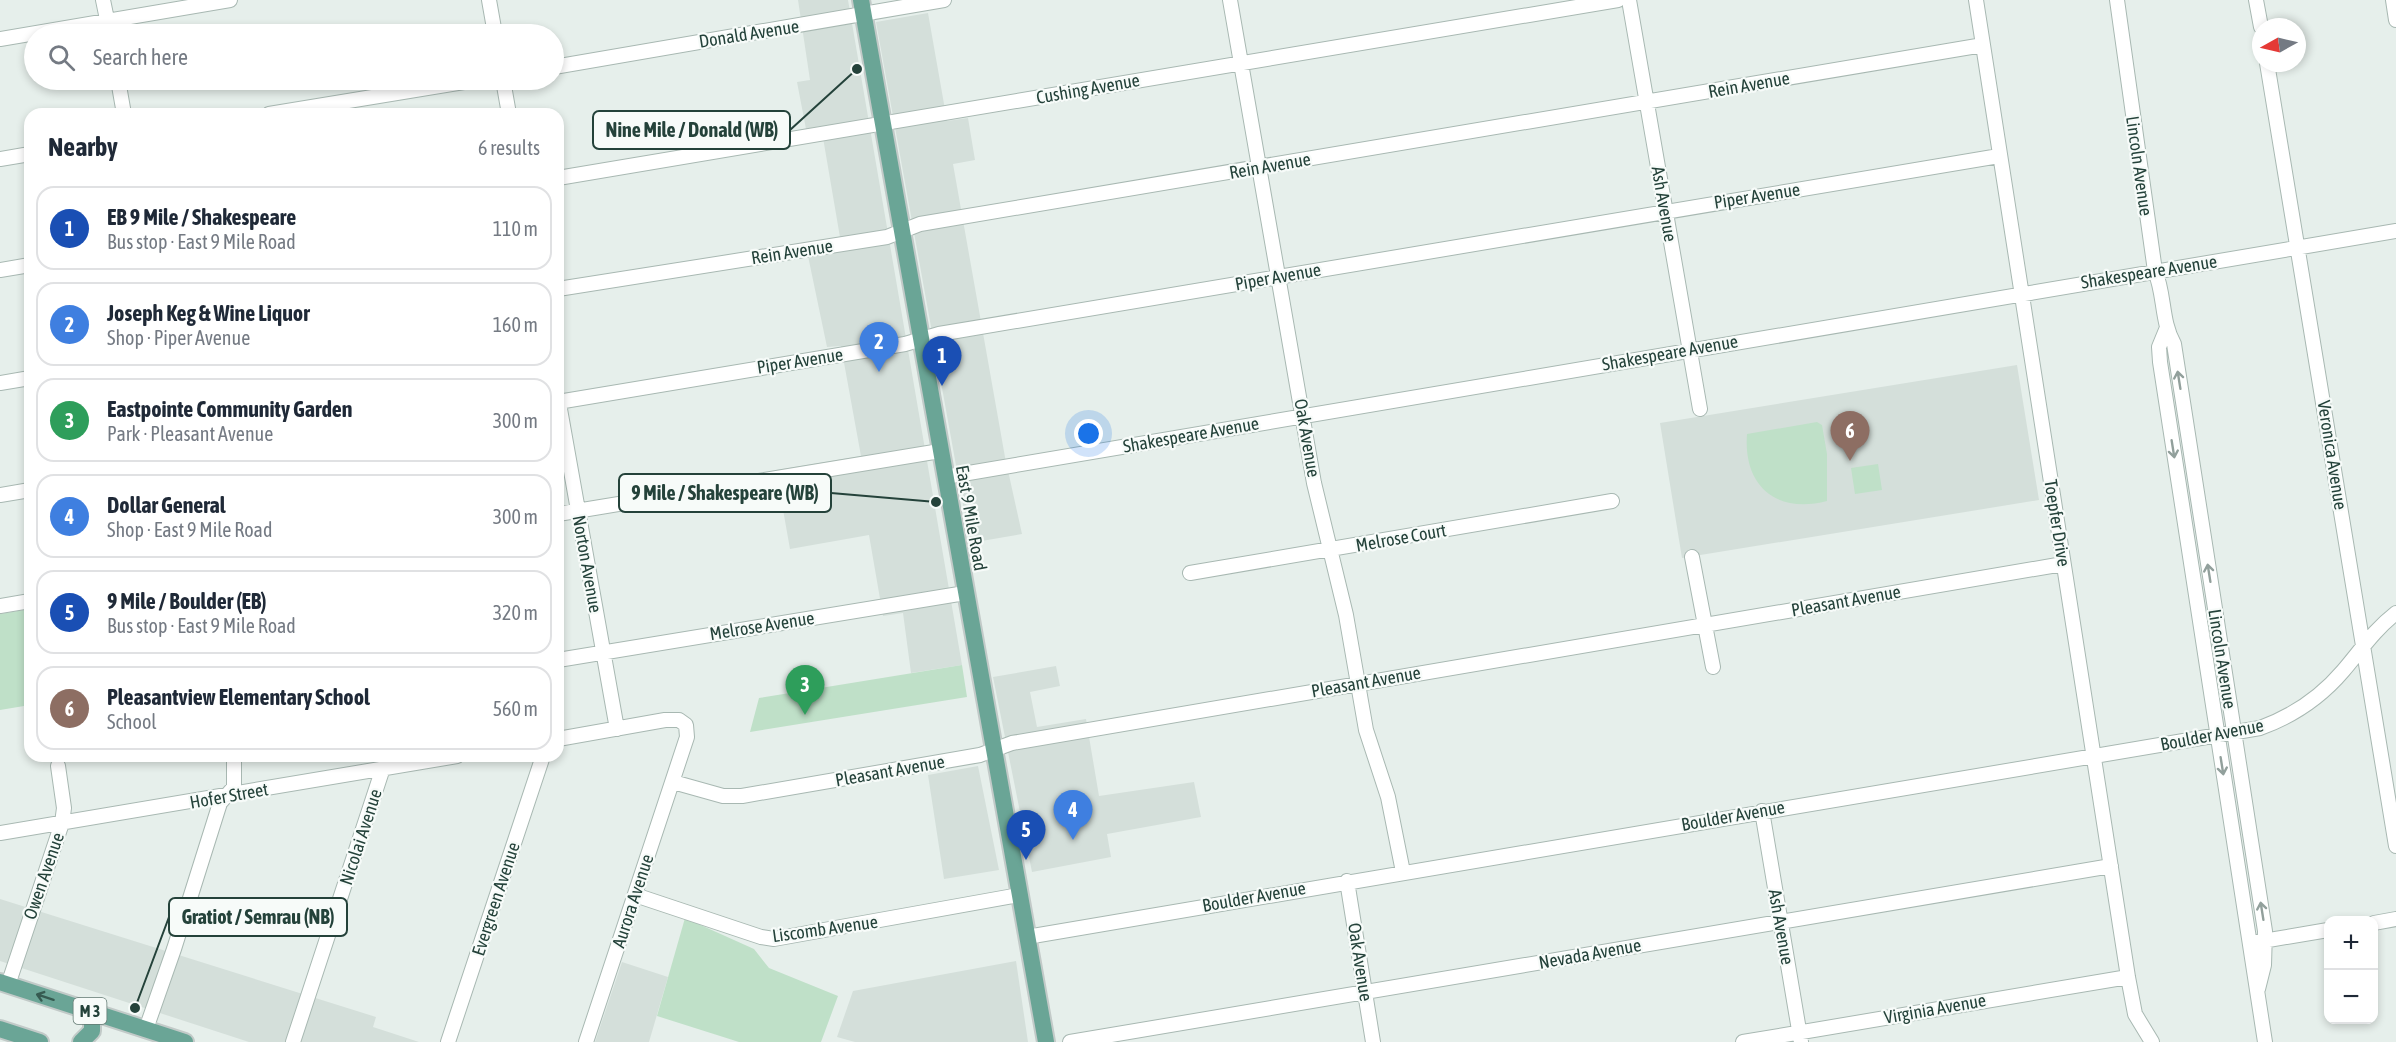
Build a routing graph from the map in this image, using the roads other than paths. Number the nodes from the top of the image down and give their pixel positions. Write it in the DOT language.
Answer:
graph roads {
  1 [pos="104,0"];
  2 [pos="230,0"];
  3 [pos="489,0"];
  4 [pos="944,0"];
  5 [pos="1230,0"];
  6 [pos="1618,0"];
  7 [pos="1629,0"];
  8 [pos="1976,0"];
  9 [pos="2117,0"];
  10 [pos="2256,0"];
  11 [pos="2393,0"];
  12 [pos="862,7"];
  13 [pos="2259,18"];
  14 [pos="2396,20"];
  15 [pos="108,24"];
  16 [pos="126,24"];
  17 [pos="493,24"];
  18 [pos="24,37"];
  19 [pos="0,39"];
  20 [pos="1983,45"];
  21 [pos="1241,63"];
  22 [pos="564,65"];
  23 [pos="2269,72"];
  24 [pos="120,90"];
  25 [pos="415,90"];
  26 [pos="505,90"];
  27 [pos="1646,103"];
  28 [pos="123,108"];
  29 [pos="306,108"];
  30 [pos="508,108"];
  31 [pos="881,124"];
  32 [pos="24,155"];
  33 [pos="1999,156"];
  34 [pos="0,159"];
  35 [pos="1260,168"];
  36 [pos="564,177"];
  37 [pos="1665,212"];
  38 [pos="901,231"];
  39 [pos="2396,231"];
  40 [pos="2298,248"];
  41 [pos="24,266"];
  42 [pos="0,270"];
  43 [pos="2155,271"];
  44 [pos="1279,277"];
  45 [pos="564,288"];
  46 [pos="2021,293"];
  47 [pos="2166,330"];
  48 [pos="920,338"];
  49 [pos="1689,350"];
  50 [pos="24,379"];
  51 [pos="0,383"];
  52 [pos="564,399"];
  53 [pos="1700,409"];
  54 [pos="1303,416"];
  55 [pos="564,433"];
  56 [pos="940,451"];
  57 [pos="945,477"];
  58 [pos="24,491"];
  59 [pos="0,495"];
  60 [pos="1612,501"];
  61 [pos="578,511"];
  62 [pos="564,513"];
  63 [pos="1331,550"];
  64 [pos="1692,557"];
  65 [pos="2063,564"];
  66 [pos="1190,573"];
  67 [pos="965,593"];
  68 [pos="24,602"];
  69 [pos="0,606"];
  70 [pos="2396,613"];
  71 [pos="1704,625"];
  72 [pos="2363,644"];
  73 [pos="602,652"];
  74 [pos="564,659"];
  75 [pos="1713,667"];
  76 [pos="1359,683"];
  77 [pos="616,729"];
  78 [pos="2234,733"];
  79 [pos="2217,736"];
  80 [pos="564,738"];
  81 [pos="993,751"];
  82 [pos="2093,755"];
  83 [pos="234,762"];
  84 [pos="420,762"];
  85 [pos="541,762"];
  86 [pos="58,766"];
  87 [pos="383,768"];
  88 [pos="673,782"];
  89 [pos="225,797"];
  90 [pos="1762,811"];
  91 [pos="62,823"];
  92 [pos="0,833"];
  93 [pos="2396,846"];
  94 [pos="2111,866"];
  95 [pos="1403,872"];
  96 [pos="1347,881"];
  97 [pos="635,895"];
  98 [pos="1019,895"];
  99 [pos="2396,919"];
  100 [pos="1780,921"];
  101 [pos="2378,922"];
  102 [pos="2324,931"];
  103 [pos="1027,937"];
  104 [pos="2258,942"];
  105 [pos="2128,977"];
  106 [pos="4,983"];
  107 [pos="1365,993"];
  108 [pos="92,1012"];
  109 [pos="0,1029"];
  110 [pos="146,1029"];
  111 [pos="1800,1037"];
  112 [pos="40,1042"];
  113 [pos="81,1042"];
  114 [pos="181,1042"];
  115 [pos="293,1042"];
  116 [pos="448,1042"];
  117 [pos="586,1042"];
  118 [pos="1046,1042"];
  119 [pos="1070,1042"];
  120 [pos="1373,1042"];
  121 [pos="1743,1042"];
  122 [pos="2152,1042"];
  123 [pos="2265,1042"];
  1 -- 15 [label="street"];
  2 -- 16 [label="street"];
  3 -- 17 [label="street"];
  4 -- 12 [label="street, Donald Avenue"];
  5 -- 21 [label="street, Oak Avenue"];
  6 -- 21 [label="street, Cushing Avenue"];
  7 -- 27 [label="street, Ash Avenue"];
  8 -- 20 [label="street, Toepfer Drive"];
  9 -- 43 [label="street, Lincoln Avenue"];
  10 -- 13 [label="street"];
  11 -- 14 [label="street"];
  12 -- 22 [label="street, Donald Avenue"];
  12 -- 31 [label="main road, East 9 Mile Road"];
  18 -- 19 [label="street"];
  20 -- 27 [label="street, Rein Avenue"];
  20 -- 33 [label="street, Toepfer Drive"];
  21 -- 31 [label="street, Cushing Avenue"];
  21 -- 35 [label="street, Oak Avenue"];
  23 -- 40 [label="street, Veronica Avenue"];
  24 -- 28 [label="street"];
  25 -- 29 [label="street"];
  26 -- 30 [label="street"];
  27 -- 35 [label="street, Rein Avenue"];
  27 -- 37 [label="street, Ash Avenue"];
  31 -- 36 [label="street, Cushing Avenue"];
  31 -- 38 [label="main road, East 9 Mile Road"];
  32 -- 34 [label="street"];
  33 -- 37 [label="street, Piper Avenue"];
  33 -- 46 [label="street, Toepfer Drive"];
  35 -- 38 [label="street, Rein Avenue"];
  35 -- 44 [label="street, Oak Avenue"];
  37 -- 44 [label="street, Piper Avenue"];
  37 -- 49 [label="street, Ash Avenue"];
  38 -- 45 [label="street, Rein Avenue"];
  38 -- 48 [label="main road, East 9 Mile Road"];
  39 -- 40 [label="street, Shakespeare Avenue"];
  40 -- 43 [label="street, Shakespeare Avenue"];
  40 -- 72 [label="street, Veronica Avenue"];
  41 -- 42 [label="street"];
  43 -- 46 [label="street, Shakespeare Avenue"];
  43 -- 47 [label="street, Lincoln Avenue"];
  44 -- 48 [label="street, Piper Avenue"];
  44 -- 54 [label="street, Oak Avenue"];
  46 -- 49 [label="street, Shakespeare Avenue"];
  46 -- 65 [label="street, Toepfer Drive"];
  78 -- 47 [label="street, Lincoln Avenue, one-way"];
  47 -- 79 [label="street, Lincoln Avenue, one-way"];
  48 -- 52 [label="street, Piper Avenue"];
  48 -- 56 [label="main road, East 9 Mile Road"];
  49 -- 53 [label="street, Ash Avenue"];
  49 -- 54 [label="street, Shakespeare Avenue"];
  50 -- 51 [label="street"];
  54 -- 57 [label="street, Shakespeare Avenue"];
  54 -- 63 [label="street, Oak Avenue"];
  55 -- 61 [label="street, Norton Avenue"];
  56 -- 57 [label="main road, East 9 Mile Road"];
  56 -- 61 [label="street"];
  57 -- 67 [label="main road, East 9 Mile Road"];
  58 -- 59 [label="street"];
  60 -- 63 [label="street, Melrose Court"];
  61 -- 62 [label="street"];
  61 -- 73 [label="street, Norton Avenue"];
  63 -- 66 [label="street, Melrose Court"];
  63 -- 76 [label="street, Oak Avenue"];
  64 -- 71 [label="street"];
  65 -- 71 [label="street, Pleasant Avenue"];
  65 -- 82 [label="street, Toepfer Drive"];
  67 -- 73 [label="street, Melrose Avenue"];
  67 -- 81 [label="main road, East 9 Mile Road"];
  68 -- 69 [label="street"];
  70 -- 72 [label="street, Boulder Avenue"];
  71 -- 75 [label="street"];
  71 -- 76 [label="street, Pleasant Avenue"];
  72 -- 78 [label="street, Boulder Avenue"];
  72 -- 93 [label="street, Veronica Avenue"];
  73 -- 74 [label="street, Melrose Avenue"];
  73 -- 77 [label="street, Norton Avenue"];
  76 -- 81 [label="street, Pleasant Avenue"];
  76 -- 95 [label="street, Oak Avenue"];
  77 -- 80 [label="street"];
  77 -- 88 [label="street, Aurora Avenue"];
  78 -- 79 [label="street, Boulder Avenue"];
  104 -- 78 [label="street, Lincoln Avenue, one-way"];
  79 -- 82 [label="street, Boulder Avenue"];
  79 -- 104 [label="street, Lincoln Avenue, one-way"];
  81 -- 88 [label="street, Pleasant Avenue"];
  81 -- 98 [label="main road, East 9 Mile Road"];
  82 -- 90 [label="street, Boulder Avenue"];
  82 -- 94 [label="street, Toepfer Drive"];
  83 -- 89 [label="street"];
  84 -- 87 [label="street, Hofer Street"];
  85 -- 116 [label="street, Evergreen Avenue"];
  86 -- 91 [label="street, Owen Avenue"];
  87 -- 89 [label="street, Hofer Street"];
  87 -- 115 [label="street, Nicolai Avenue"];
  88 -- 97 [label="street, Aurora Avenue"];
  89 -- 91 [label="street, Hofer Street"];
  89 -- 110 [label="street"];
  90 -- 95 [label="street, Boulder Avenue"];
  90 -- 100 [label="street, Ash Avenue"];
  91 -- 92 [label="street, Hofer Street"];
  91 -- 106 [label="street, Owen Avenue"];
  94 -- 100 [label="street, Nevada Avenue"];
  94 -- 105 [label="street, Toepfer Drive"];
  95 -- 96 [label="street, Boulder Avenue"];
  96 -- 103 [label="street, Boulder Avenue"];
  96 -- 107 [label="street, Oak Avenue"];
  97 -- 98 [label="street, Liscomb Avenue"];
  97 -- 117 [label="street, Aurora Avenue"];
  98 -- 103 [label="main road, East 9 Mile Road"];
  99 -- 101 [label="street"];
  100 -- 107 [label="street, Nevada Avenue"];
  100 -- 111 [label="street, Ash Avenue"];
  102 -- 104 [label="street"];
  103 -- 118 [label="main road, East 9 Mile Road"];
  104 -- 123 [label="street, Lincoln Avenue"];
  105 -- 111 [label="street, Virginia Avenue"];
  105 -- 122 [label="street, Toepfer Drive"];
  108 -- 106 [label="main road, M 3, one-way"];
  107 -- 119 [label="street, Nevada Avenue"];
  107 -- 120 [label="street, Oak Avenue"];
  108 -- 110 [label="main road, M 3"];
  108 -- 113 [label="main road"];
  109 -- 112 [label="main road"];
  110 -- 114 [label="main road, M 3"];
  111 -- 121 [label="street, Virginia Avenue"];
}
